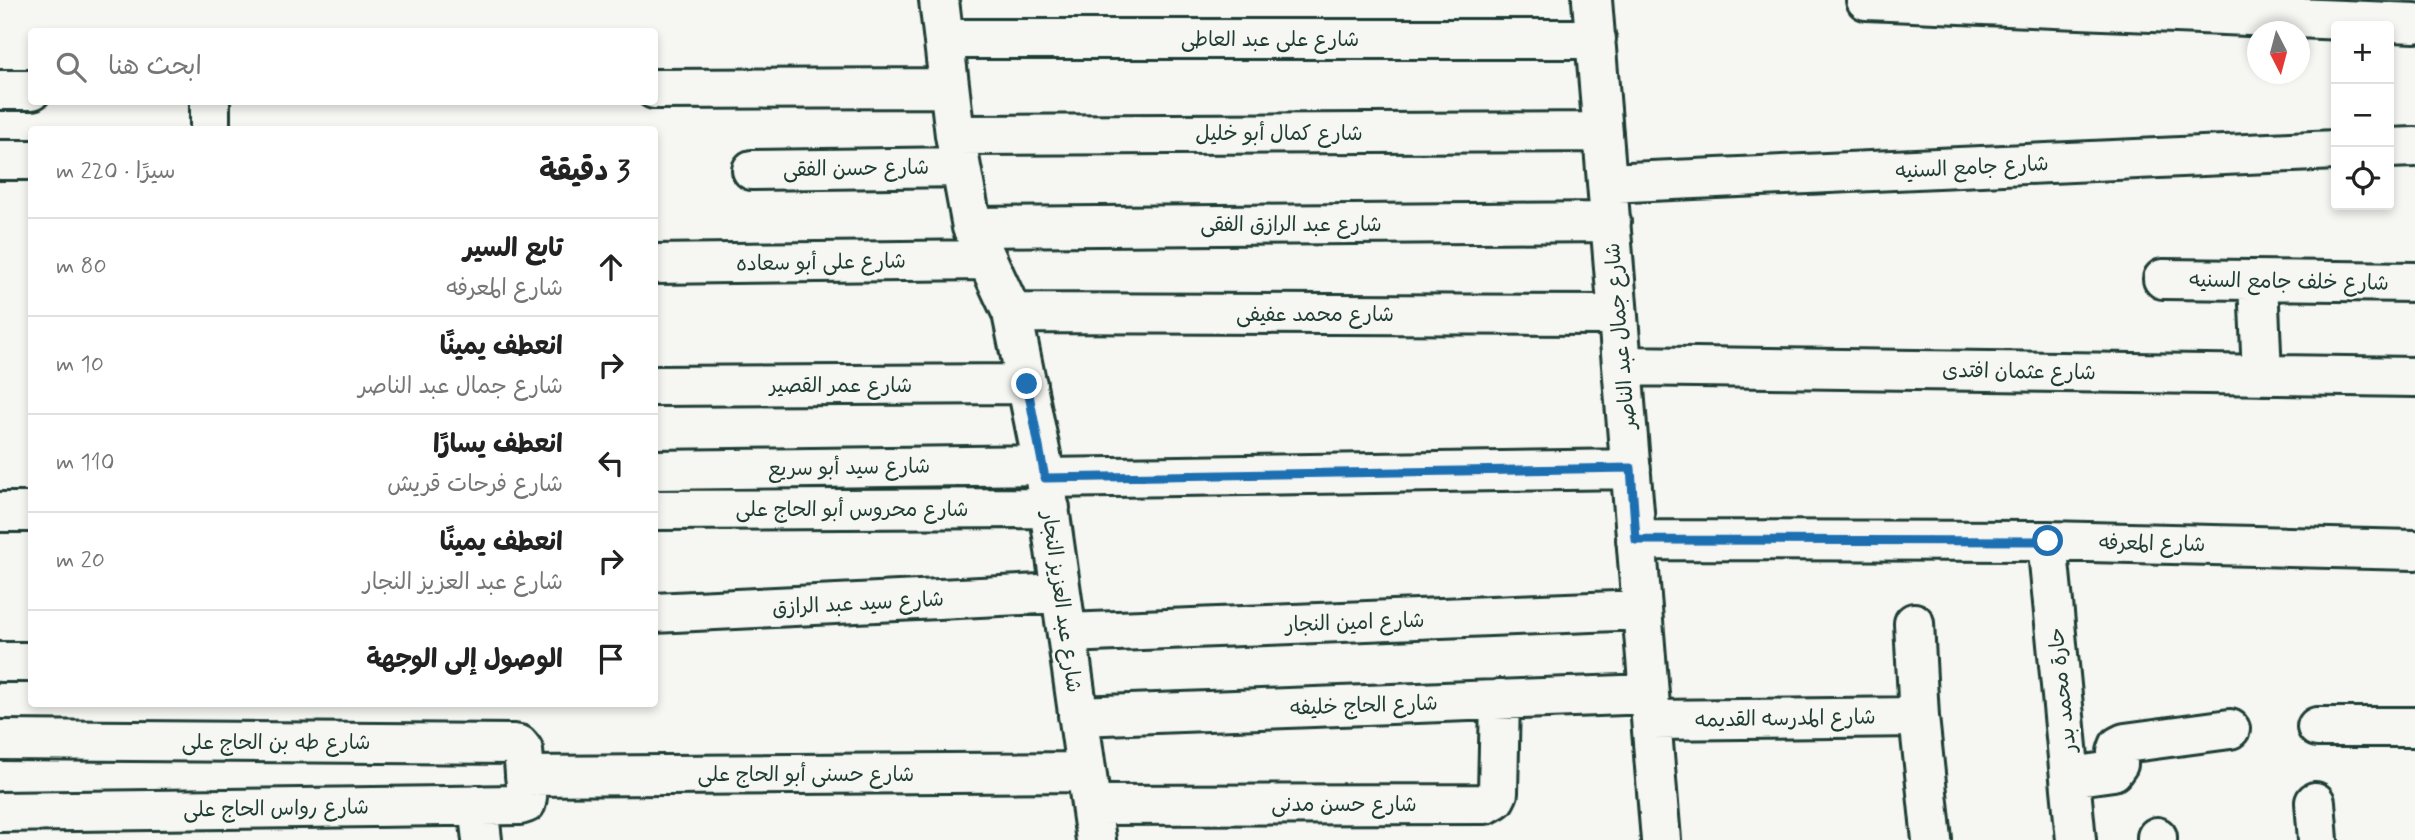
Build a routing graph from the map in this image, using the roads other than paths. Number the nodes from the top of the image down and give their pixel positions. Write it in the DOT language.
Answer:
graph roads {
  1 [pos="939,0"];
  2 [pos="1592,0"];
  3 [pos="1866,0"];
  4 [pos="2415,23"];
  5 [pos="944,38"];
  6 [pos="1596,39"];
  7 [pos="949,88"];
  8 [pos="658,89"];
  9 [pos="0,90"];
  10 [pos="28,90"];
  11 [pos="210,105"];
  12 [pos="210,126"];
  13 [pos="1603,132"];
  14 [pos="2415,146"];
  15 [pos="2394,148"];
  16 [pos="2331,150"];
  17 [pos="958,151"];
  18 [pos="0,160"];
  19 [pos="28,160"];
  20 [pos="752,170"];
  21 [pos="1607,183"];
  22 [pos="1611,222"];
  23 [pos="980,243"];
  24 [pos="658,264"];
  25 [pos="2163,279"];
  26 [pos="2258,281"];
  27 [pos="2415,282"];
  28 [pos="1012,313"];
  29 [pos="1618,315"];
  30 [pos="1622,366"];
  31 [pos="2262,375"];
  32 [pos="2415,377"];
  33 [pos="1027,384"];
  34 [pos="658,386"];
  35 [pos="1631,468"];
  36 [pos="658,470"];
  37 [pos="1046,484"];
  38 [pos="658,510"];
  39 [pos="0,512"];
  40 [pos="28,512"];
  41 [pos="1636,540"];
  42 [pos="2048,541"];
  43 [pos="2415,550"];
  44 [pos="1061,593"];
  45 [pos="1642,610"];
  46 [pos="658,613"];
  47 [pos="1914,623"];
  48 [pos="1067,633"];
  49 [pos="0,662"];
  50 [pos="28,662"];
  51 [pos="1500,699"];
  52 [pos="1651,707"];
  53 [pos="1078,716"];
  54 [pos="1919,717"];
  55 [pos="2317,727"];
  56 [pos="2415,727"];
  57 [pos="2230,729"];
  58 [pos="0,740"];
  59 [pos="526,776"];
  60 [pos="2070,776"];
  61 [pos="2315,802"];
  62 [pos="1091,806"];
  63 [pos="0,812"];
  64 [pos="480,823"];
  65 [pos="1661,840"];
  66 [pos="1932,840"];
  67 [pos="2076,840"];
  68 [pos="2318,840"];
  1 -- 5 [label="street, شارع عبد العزيز النجار"];
  2 -- 6 [label="street, شارع جمال عبد الناصر"];
  3 -- 4 [label="street"];
  5 -- 6 [label="street, شارع على عبد العاطى"];
  5 -- 7 [label="street, شارع عبد العزيز النجار"];
  6 -- 13 [label="street, شارع جمال عبد الناصر"];
  7 -- 8 [label="street"];
  7 -- 17 [label="street, شارع عبد العزيز النجار"];
  9 -- 10 [label="street"];
  11 -- 12 [label="street"];
  13 -- 17 [label="street, شارع كمال أبو خليل"];
  13 -- 21 [label="street, شارع جمال عبد الناصر"];
  14 -- 15 [label="street"];
  16 -- 21 [label="street, شارع جامع السنيه"];
  17 -- 20 [label="street, شارع حسن الفقى"];
  17 -- 23 [label="street, شارع عبد العزيز النجار"];
  18 -- 19 [label="street"];
  21 -- 22 [label="street, شارع جمال عبد الناصر"];
  22 -- 23 [label="street, شارع عبد الرازق الفقى"];
  22 -- 29 [label="street, شارع جمال عبد الناصر"];
  23 -- 24 [label="street, شارع على أبو سعاده"];
  23 -- 28 [label="street, شارع عبد العزيز النجار"];
  25 -- 26 [label="street, شارع خلف جامع السنيه"];
  26 -- 27 [label="street, شارع خلف جامع السنيه"];
  26 -- 31 [label="street"];
  28 -- 29 [label="street, شارع محمد عفيفى"];
  28 -- 33 [label="street, شارع عبد العزيز النجار"];
  29 -- 30 [label="street, شارع جمال عبد الناصر"];
  30 -- 31 [label="street, شارع عثمان افتدى"];
  30 -- 35 [label="street, شارع جمال عبد الناصر"];
  31 -- 32 [label="street, شارع عثمان افتدى"];
  33 -- 34 [label="street, شارع عمر القصير"];
  33 -- 37 [label="street, شارع عبد العزيز النجار"];
  35 -- 37 [label="street"];
  35 -- 41 [label="street, شارع جمال عبد الناصر"];
  36 -- 37 [label="street, شارع سيد أبو سريع"];
  37 -- 38 [label="street, شارع محروس أبو الحاج على"];
  37 -- 44 [label="street, شارع عبد العزيز النجار"];
  39 -- 40 [label="street"];
  41 -- 42 [label="street, شارع المعرفه"];
  41 -- 45 [label="street, شارع جمال عبد الناصر"];
  42 -- 43 [label="street, شارع المعرفه"];
  42 -- 60 [label="street, حارة محمد بدر"];
  44 -- 46 [label="street, شارع سيد عبد الرازق"];
  44 -- 48 [label="street, شارع عبد العزيز النجار"];
  45 -- 48 [label="street, شارع امين النجار"];
  45 -- 52 [label="street, شارع جمال عبد الناصر"];
  47 -- 54 [label="street"];
  48 -- 53 [label="street, شارع عبد العزيز النجار"];
  49 -- 50 [label="street"];
  51 -- 52 [label="street, شارع الحاج خليفه"];
  51 -- 53 [label="street, شارع الحاج خليفه"];
  51 -- 62 [label="street, شارع حسن مدنى"];
  52 -- 54 [label="street, شارع المدرسه القديمه"];
  52 -- 65 [label="street, شارع جمال عبد الناصر"];
  53 -- 62 [label="street, شارع عبد العزيز النجار"];
  54 -- 66 [label="street"];
  55 -- 56 [label="street"];
  57 -- 60 [label="street"];
  58 -- 59 [label="street, شارع طه بن الحاج على"];
  59 -- 62 [label="street, شارع حسنى أبو الحاج على"];
  59 -- 64 [label="street, شارع رواس الحاج على"];
  60 -- 67 [label="street, حارة محمد بدر"];
  61 -- 68 [label="street"];
  63 -- 64 [label="street, شارع رواس الحاج على"];
}
